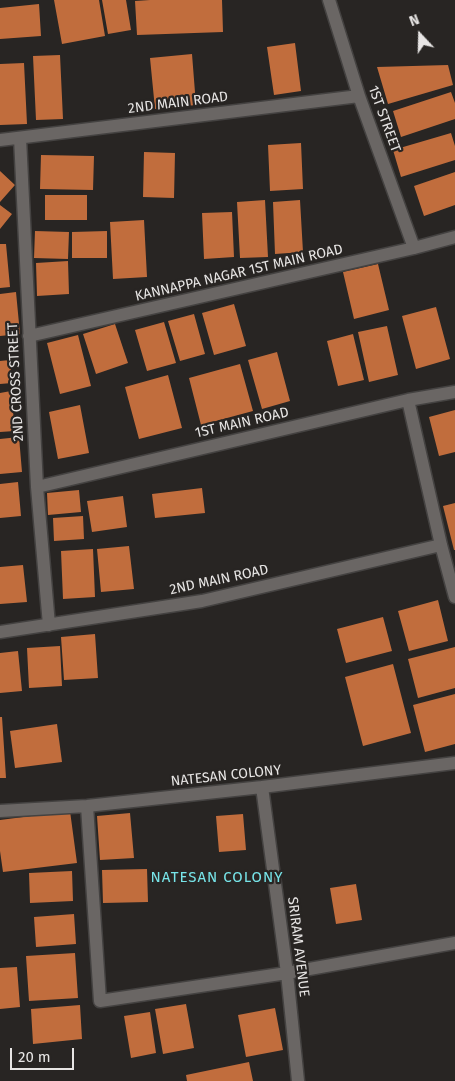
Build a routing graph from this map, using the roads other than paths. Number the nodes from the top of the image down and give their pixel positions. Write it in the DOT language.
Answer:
graph roads {
  1 [pos="329,0"];
  2 [pos="359,96"];
  3 [pos="20,138"];
  4 [pos="0,140"];
  5 [pos="455,237"];
  6 [pos="414,248"];
  7 [pos="29,336"];
  8 [pos="455,392"];
  9 [pos="408,400"];
  10 [pos="37,487"];
  11 [pos="441,545"];
  12 [pos="455,597"];
  13 [pos="49,625"];
  14 [pos="0,632"];
  15 [pos="455,763"];
  16 [pos="262,788"];
  17 [pos="87,806"];
  18 [pos="0,811"];
  19 [pos="455,943"];
  20 [pos="287,972"];
  21 [pos="298,1081"];
  1 -- 2 [label="street, 1ST STREET"];
  2 -- 3 [label="street, 2ND MAIN ROAD"];
  2 -- 6 [label="street, 1ST STREET"];
  3 -- 4 [label="street, 2ND MAIN ROAD"];
  3 -- 7 [label="street, 2ND CROSS STREET"];
  5 -- 6 [label="street, KANNAPPA NAGAR 1ST MAIN ROAD"];
  6 -- 7 [label="street, KANNAPPA NAGAR 1ST MAIN ROAD"];
  7 -- 10 [label="street, 2ND CROSS STREET"];
  8 -- 9 [label="street, 1ST MAIN ROAD"];
  9 -- 10 [label="street, 1ST MAIN ROAD"];
  9 -- 11 [label="street"];
  10 -- 13 [label="street, 2ND CROSS STREET"];
  11 -- 12 [label="street"];
  11 -- 13 [label="street, 2ND MAIN ROAD"];
  13 -- 14 [label="street, 2ND MAIN ROAD"];
  15 -- 16 [label="street, NATESAN COLONY"];
  16 -- 17 [label="street, NATESAN COLONY"];
  16 -- 20 [label="street, SRIRAM AVENUE"];
  17 -- 18 [label="street, NATESAN COLONY"];
  17 -- 20 [label="street"];
  19 -- 20 [label="street"];
  20 -- 21 [label="street, SRIRAM AVENUE"];
}
